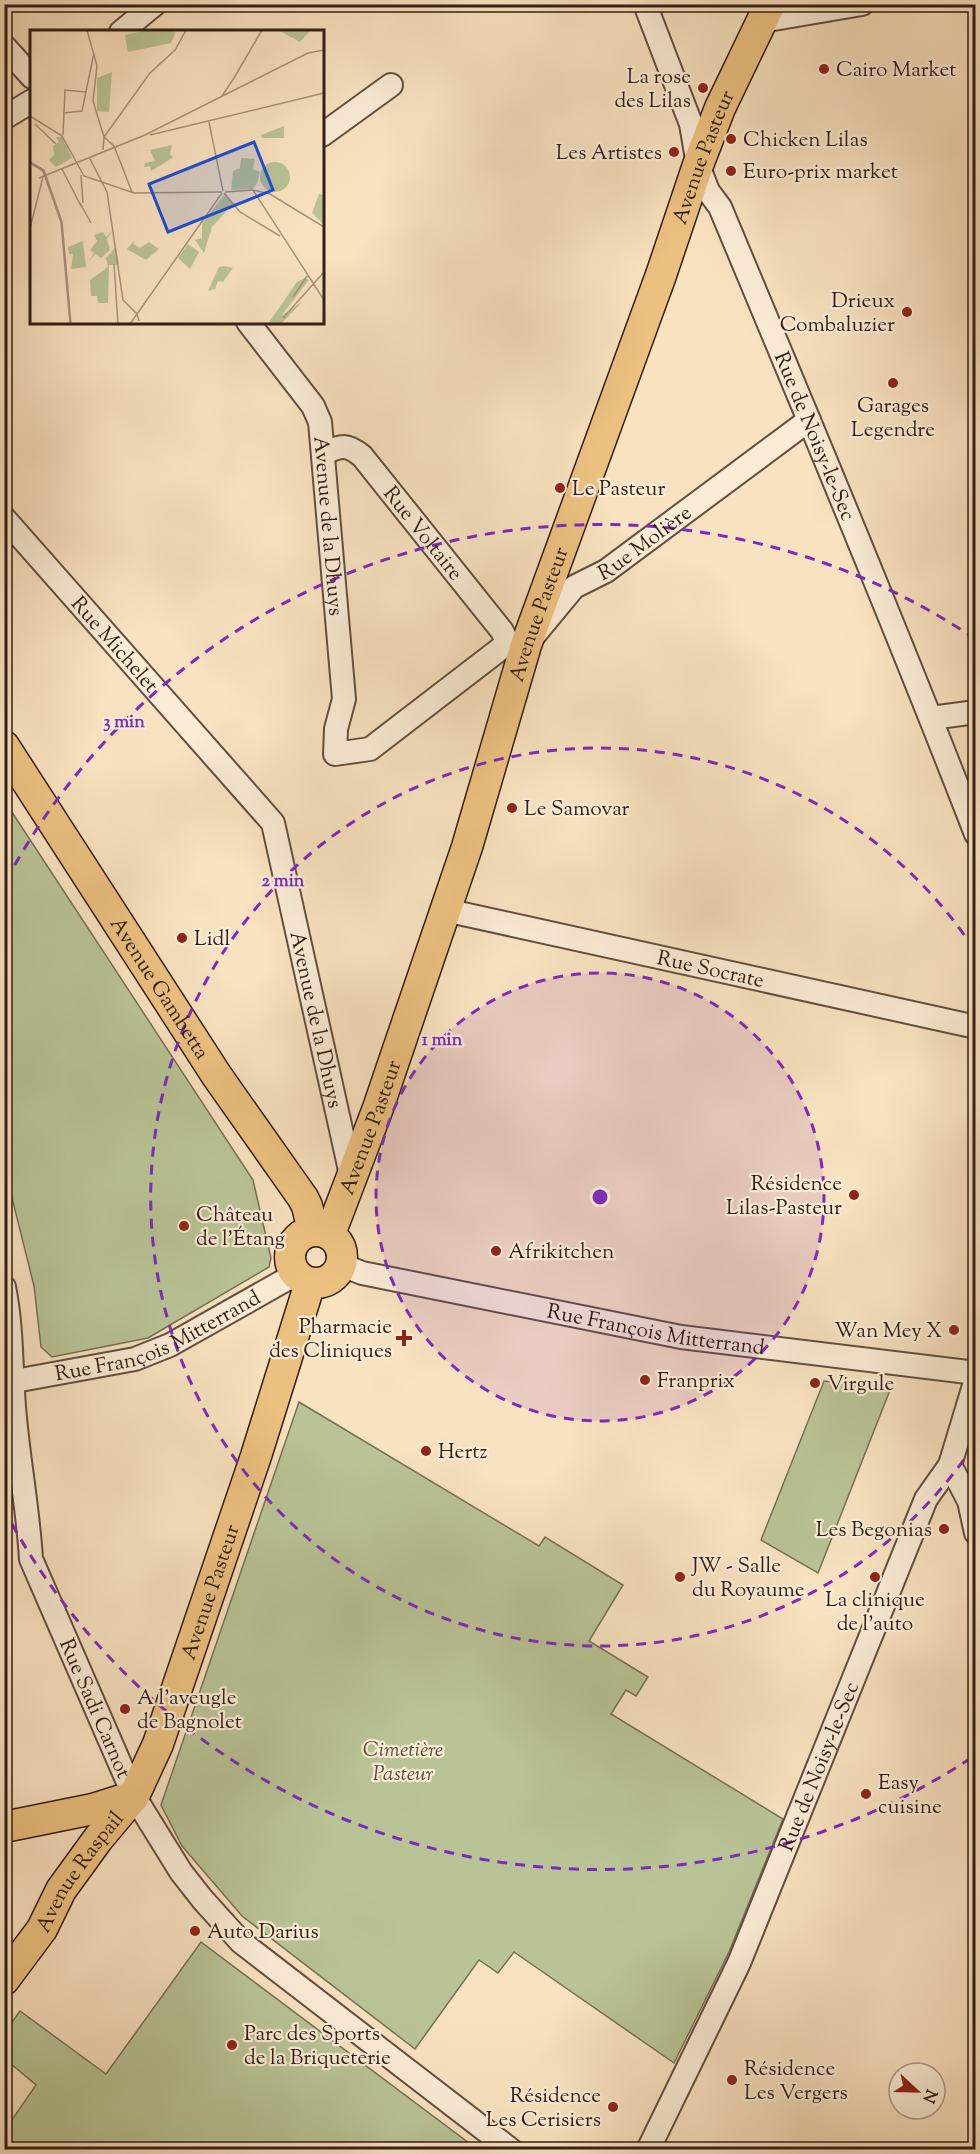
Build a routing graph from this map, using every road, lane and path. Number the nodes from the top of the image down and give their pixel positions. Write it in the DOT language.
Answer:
graph roads {
  1 [pos="155,4"];
  2 [pos="645,4"];
  3 [pos="862,4"];
  4 [pos="766,13"];
  5 [pos="123,30"];
  6 [pos="4,46"];
  7 [pos="30,74"];
  8 [pos="391,85"];
  9 [pos="30,102"];
  10 [pos="4,118"];
  11 [pos="324,134"];
  12 [pos="698,165"];
  13 [pos="250,324"];
  14 [pos="809,420"];
  15 [pos="324,453"];
  16 [pos="4,518"];
  17 [pos="517,644"];
  18 [pos="975,712"];
  19 [pos="931,718"];
  20 [pos="4,746"];
  21 [pos="335,754"];
  22 [pos="273,823"];
  23 [pos="975,834"];
  24 [pos="445,910"];
  25 [pos="975,1027"];
  26 [pos="352,1179"];
  27 [pos="321,1232"];
  28 [pos="342,1264"];
  29 [pos="303,1278"];
  30 [pos="4,1287"];
  31 [pos="975,1373"];
  32 [pos="975,1379"];
  33 [pos="9,1382"];
  34 [pos="950,1465"];
  35 [pos="975,1522"];
  36 [pos="134,1796"];
  37 [pos="4,1827"];
  38 [pos="4,1980"];
  39 [pos="511,2150"];
  40 [pos="648,2150"];
  1 -- 5 [label="street"];
  2 -- 12 [label="street, Rue de Noisy-le-Sec"];
  3 -- 4 [label="street"];
  4 -- 12 [label="main road, Avenue Pasteur"];
  6 -- 7 [label="street"];
  8 -- 11 [label="street"];
  9 -- 10 [label="street"];
  12 -- 14 [label="street, Rue de Noisy-le-Sec"];
  12 -- 17 [label="main road, Avenue Pasteur"];
  13 -- 15 [label="street, Avenue de la Dhuys"];
  14 -- 17 [label="street, Rue Molière"];
  14 -- 19 [label="street, Rue de Noisy-le-Sec"];
  15 -- 17 [label="street, Rue Voltaire"];
  15 -- 21 [label="street, Avenue de la Dhuys"];
  16 -- 22 [label="street, Rue Michelet"];
  17 -- 21 [label="street, Rue Molière"];
  17 -- 24 [label="main road, Avenue Pasteur"];
  18 -- 19 [label="street"];
  19 -- 23 [label="street, Rue de Noisy-le-Sec"];
  20 -- 27 [label="main road, Avenue Gambetta"];
  22 -- 26 [label="street, Avenue de la Dhuys"];
  24 -- 25 [label="street, Rue Socrate"];
  24 -- 26 [label="main road, Avenue Pasteur"];
  26 -- 27 [label="main road, Avenue Pasteur"];
  27 -- 28 [label="main road"];
  27 -- 29 [label="main road"];
  28 -- 29 [label="main road"];
  28 -- 31 [label="street, Rue François Mitterrand"];
  29 -- 33 [label="street, Rue François Mitterrand"];
  29 -- 36 [label="main road, Avenue Pasteur"];
  30 -- 33 [label="street, Rue Sadi Carnot"];
  32 -- 34 [label="street, Rue de Noisy-le-Sec"];
  33 -- 36 [label="street, Rue Sadi Carnot"];
  34 -- 35 [label="street"];
  34 -- 40 [label="street, Rue de Noisy-le-Sec"];
  36 -- 37 [label="main road"];
  36 -- 38 [label="main road, Avenue Raspail"];
  36 -- 39 [label="street, Rue Sadi Carnot"];
}
